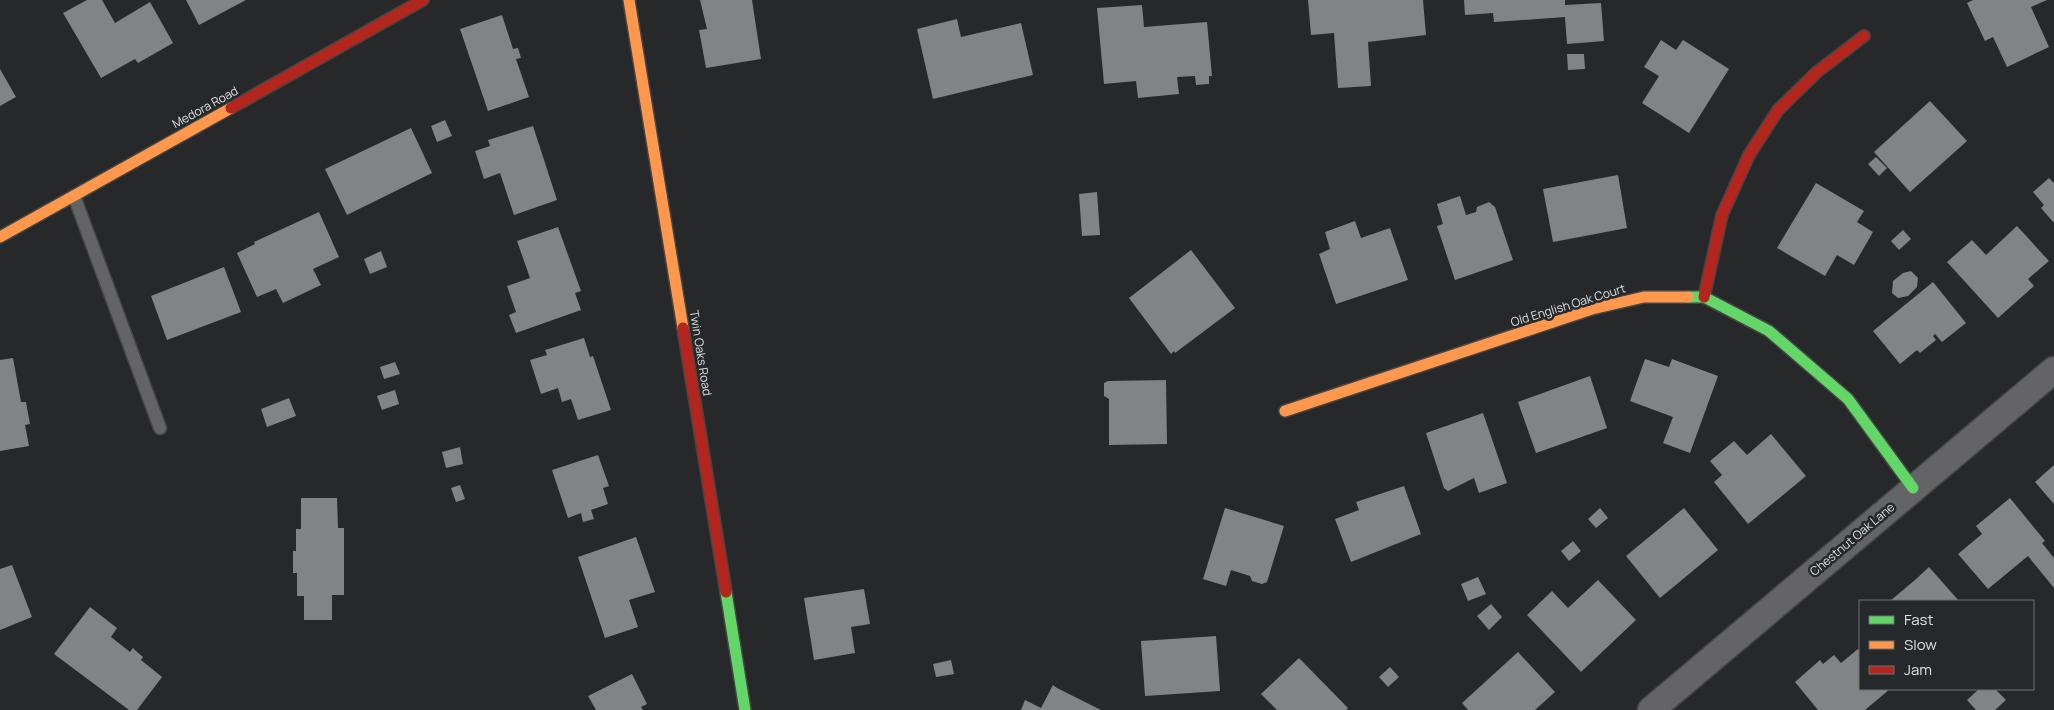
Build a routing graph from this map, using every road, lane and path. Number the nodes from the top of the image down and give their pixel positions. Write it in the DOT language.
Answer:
graph roads {
  1 [pos="423,0"];
  2 [pos="629,0"];
  3 [pos="1864,36"];
  4 [pos="74,196"];
  5 [pos="0,238"];
  6 [pos="1704,297"];
  7 [pos="2054,370"];
  8 [pos="1285,411"];
  9 [pos="160,428"];
  10 [pos="1913,488"];
  11 [pos="745,710"];
  12 [pos="1651,710"];
  1 -- 4 [label="street, Medora Road"];
  2 -- 11 [label="street, Twin Oaks Road"];
  3 -- 6 [label="street"];
  4 -- 5 [label="street, Medora Road"];
  4 -- 9 [label="lane"];
  6 -- 8 [label="street, Old English Oak Court"];
  6 -- 10 [label="street, Old English Oak Court"];
  7 -- 10 [label="street, Chestnut Oak Lane"];
  10 -- 12 [label="street, Chestnut Oak Lane"];
}
